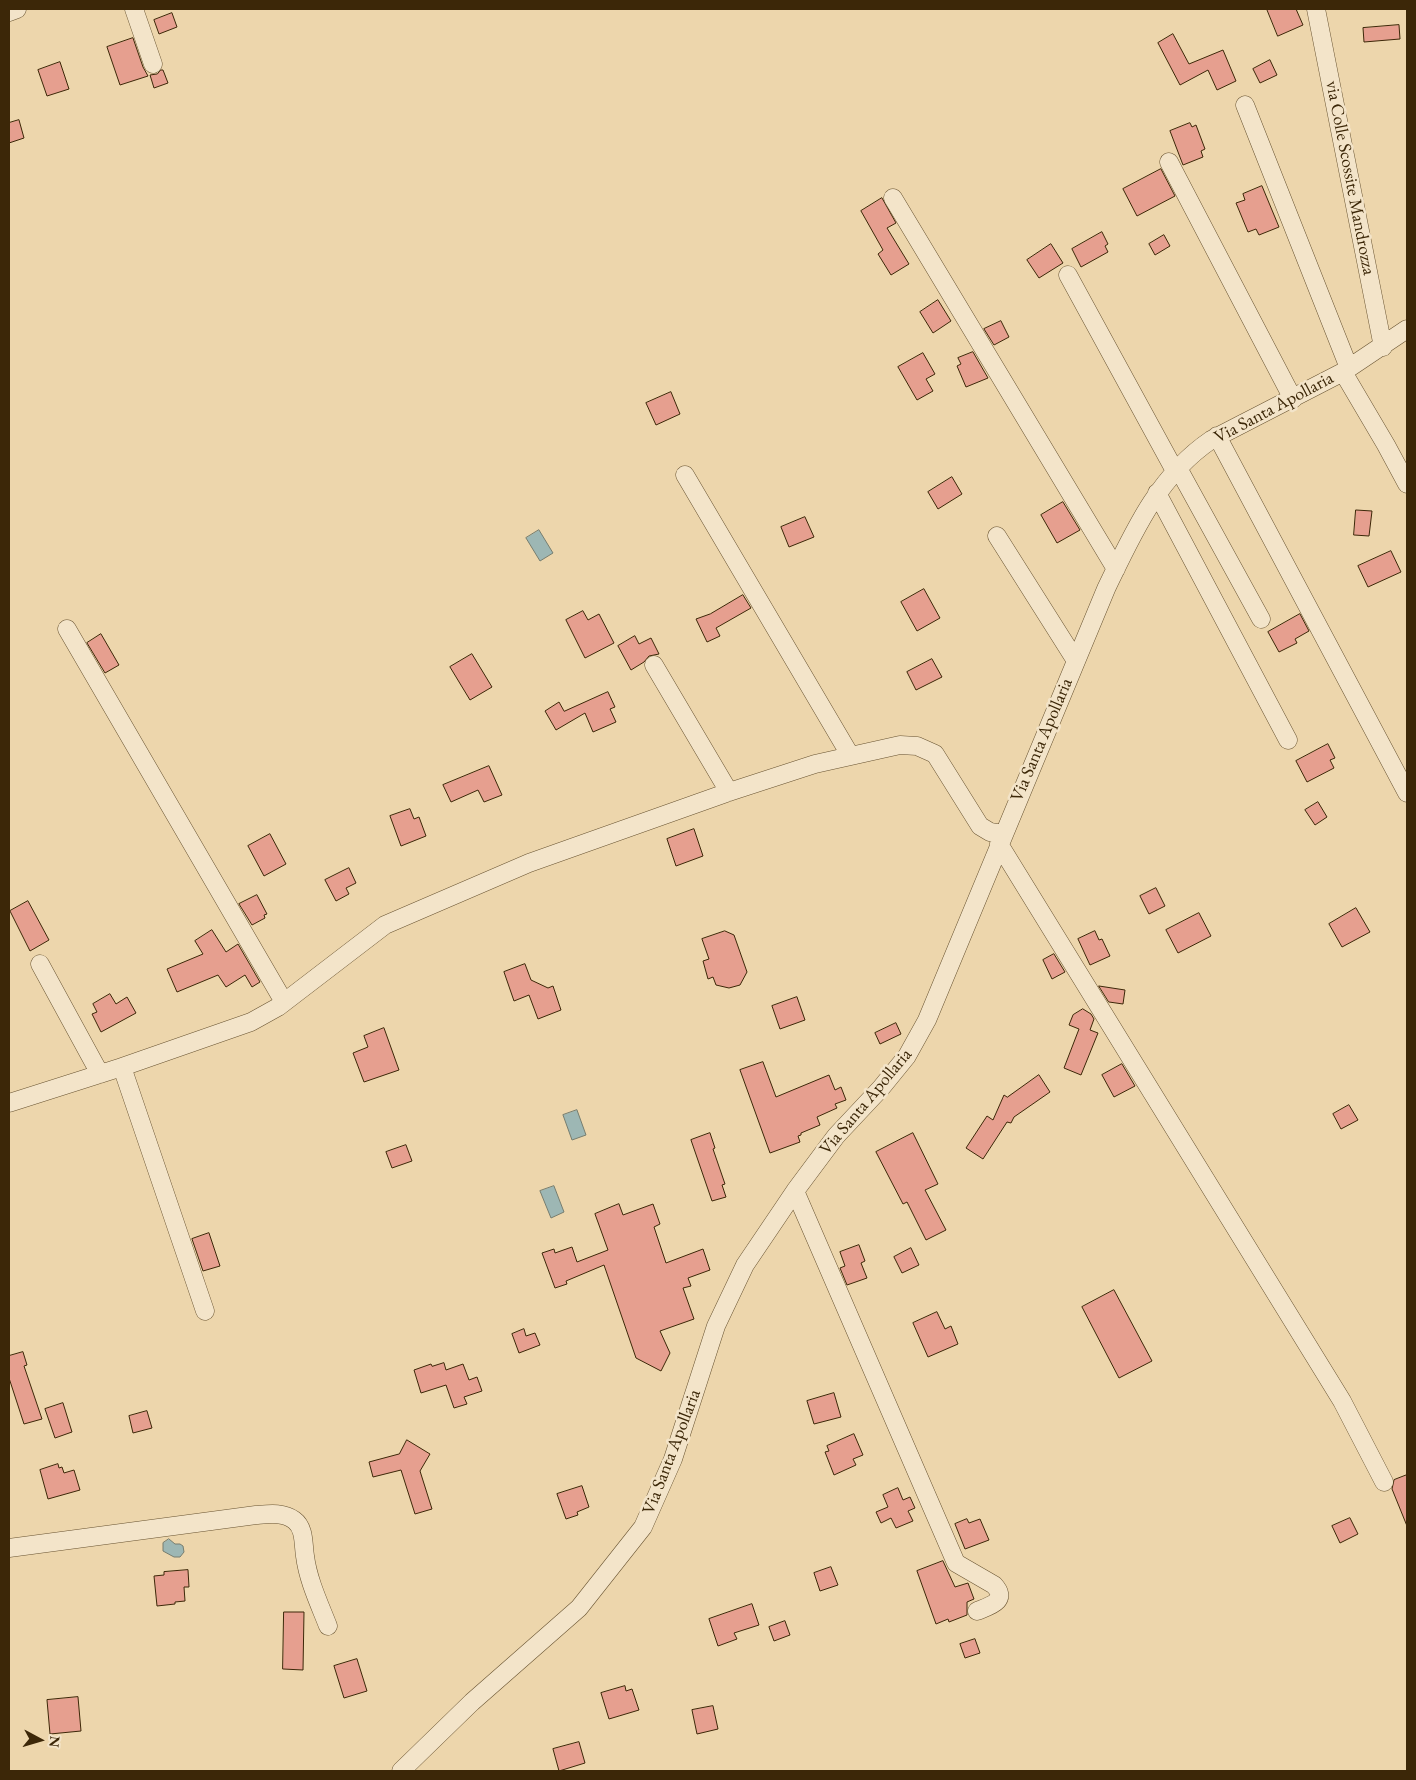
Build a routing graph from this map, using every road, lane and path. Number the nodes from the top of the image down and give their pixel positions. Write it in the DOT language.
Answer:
graph roads {
  1 [pos="18,9"];
  2 [pos="134,9"];
  3 [pos="1316,9"];
  4 [pos="9,12"];
  5 [pos="153,64"];
  6 [pos="1245,105"];
  7 [pos="1169,162"];
  8 [pos="894,198"];
  9 [pos="1068,275"];
  10 [pos="1407,329"];
  11 [pos="1383,347"];
  12 [pos="1346,370"];
  13 [pos="1293,399"];
  14 [pos="1217,436"];
  15 [pos="1176,469"];
  16 [pos="685,475"];
  17 [pos="1407,484"];
  18 [pos="1157,493"];
  19 [pos="997,536"];
  20 [pos="1116,569"];
  21 [pos="1261,619"];
  22 [pos="67,629"];
  23 [pos="1076,661"];
  24 [pos="654,665"];
  25 [pos="1288,740"];
  26 [pos="850,755"];
  27 [pos="729,792"];
  28 [pos="1407,794"];
  29 [pos="1001,839"];
  30 [pos="40,964"];
  31 [pos="284,1002"];
  32 [pos="122,1067"];
  33 [pos="100,1074"];
  34 [pos="9,1103"];
  35 [pos="795,1191"];
  36 [pos="205,1311"];
  37 [pos="1384,1482"];
  38 [pos="9,1548"];
  39 [pos="977,1611"];
  40 [pos="328,1626"];
  41 [pos="401,1771"];
  1 -- 4 [label="street"];
  2 -- 5 [label="street"];
  3 -- 11 [label="street, via Colle Scossite Mandrozza"];
  6 -- 12 [label="street"];
  7 -- 13 [label="street"];
  8 -- 20 [label="street"];
  9 -- 15 [label="street"];
  10 -- 11 [label="street, Via Santa Apollaria"];
  11 -- 12 [label="street, Via Santa Apollaria"];
  12 -- 13 [label="street, Via Santa Apollaria"];
  12 -- 17 [label="street"];
  13 -- 14 [label="street, Via Santa Apollaria"];
  14 -- 15 [label="street, Via Santa Apollaria"];
  14 -- 28 [label="street"];
  15 -- 18 [label="street, Via Santa Apollaria"];
  15 -- 21 [label="street"];
  16 -- 26 [label="street"];
  18 -- 20 [label="street, Via Santa Apollaria"];
  18 -- 25 [label="street"];
  19 -- 23 [label="street"];
  20 -- 23 [label="street, Via Santa Apollaria"];
  22 -- 31 [label="street"];
  23 -- 29 [label="street, Via Santa Apollaria"];
  24 -- 27 [label="street"];
  26 -- 27 [label="street"];
  26 -- 29 [label="street"];
  27 -- 31 [label="street"];
  29 -- 35 [label="street, Via Santa Apollaria"];
  29 -- 37 [label="street"];
  30 -- 33 [label="street"];
  31 -- 32 [label="street"];
  32 -- 33 [label="street"];
  32 -- 36 [label="street"];
  33 -- 34 [label="street"];
  35 -- 39 [label="street"];
  35 -- 41 [label="street, Via Santa Apollaria"];
  38 -- 40 [label="street"];
}
